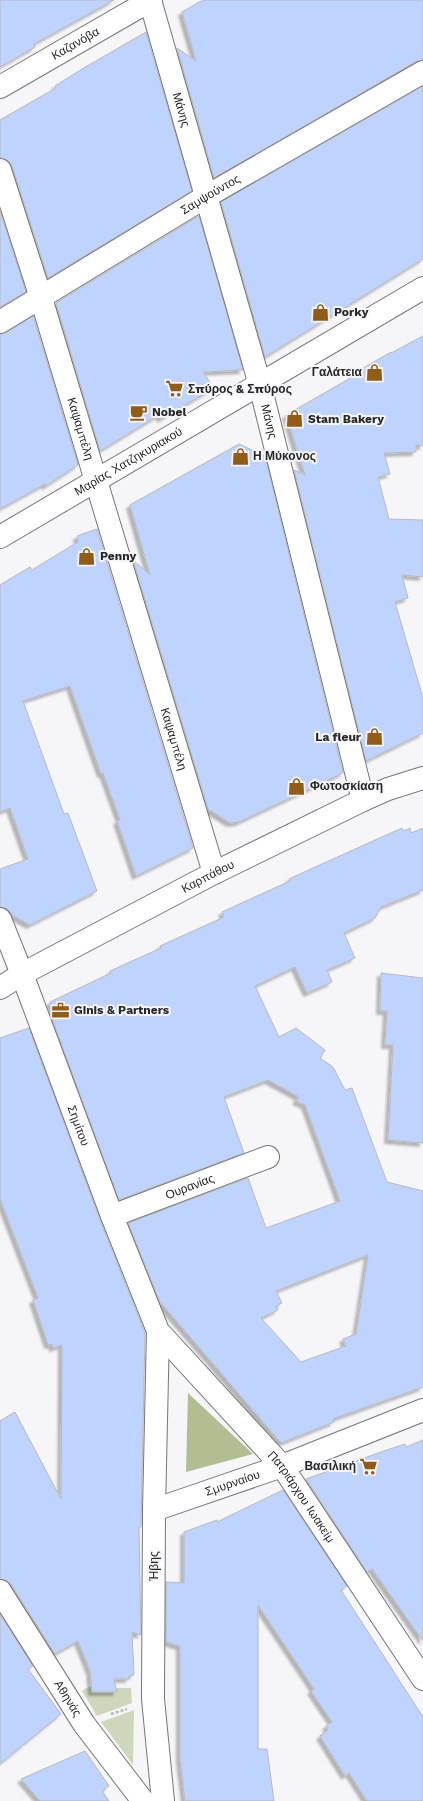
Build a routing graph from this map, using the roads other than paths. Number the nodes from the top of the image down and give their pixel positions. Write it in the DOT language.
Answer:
graph roads {
  1 [pos="150,0"];
  2 [pos="423,72"];
  3 [pos="0,87"];
  4 [pos="0,170"];
  5 [pos="207,196"];
  6 [pos="423,288"];
  7 [pos="41,298"];
  8 [pos="0,322"];
  9 [pos="260,385"];
  10 [pos="96,480"];
  11 [pos="0,537"];
  12 [pos="423,778"];
  13 [pos="363,800"];
  14 [pos="214,873"];
  15 [pos="0,919"];
  16 [pos="22,974"];
  17 [pos="0,988"];
  18 [pos="268,1157"];
  19 [pos="112,1216"];
  20 [pos="158,1331"];
  21 [pos="423,1410"];
  22 [pos="282,1466"];
  23 [pos="154,1510"];
  24 [pos="0,1591"];
  25 [pos="423,1679"];
  26 [pos="143,1801"];
  27 [pos="163,1801"];
  1 -- 3 [label="street, Καζανόβα"];
  1 -- 5 [label="street, Μάνης"];
  2 -- 5 [label="street, Σαμψούντος"];
  4 -- 7 [label="street, Καψαμπέλη"];
  5 -- 7 [label="street, Σαμψούντος"];
  5 -- 9 [label="street, Μάνης"];
  6 -- 9 [label="street, Μαρίας Χατζηκυριακού"];
  7 -- 8 [label="street, Σαμψούντος"];
  7 -- 10 [label="street, Καψαμπέλη"];
  9 -- 10 [label="street, Μαρίας Χατζηκυριακού"];
  9 -- 13 [label="street, Μάνης"];
  10 -- 11 [label="street, Μαρίας Χατζηκυριακού"];
  10 -- 14 [label="street, Καψαμπέλη"];
  12 -- 13 [label="street, Καρπάθου"];
  13 -- 14 [label="street, Καρπάθου"];
  14 -- 16 [label="street, Καρπάθου"];
  15 -- 16 [label="street, Σημίτου"];
  16 -- 17 [label="street, Καρπάθου"];
  16 -- 19 [label="street, Σημίτου"];
  18 -- 19 [label="street, Ουρανίας"];
  19 -- 20 [label="street, Σημίτου"];
  20 -- 22 [label="street, Πατριάρχου Ιωακείμ"];
  20 -- 23 [label="street, Ήβης"];
  21 -- 22 [label="street, Σμυρναίου"];
  22 -- 23 [label="street, Σμυρναίου"];
  22 -- 25 [label="street, Πατριάρχου Ιωακείμ"];
  23 -- 27 [label="street, Ήβης"];
  24 -- 26 [label="street, Αθηνάς"];
}
